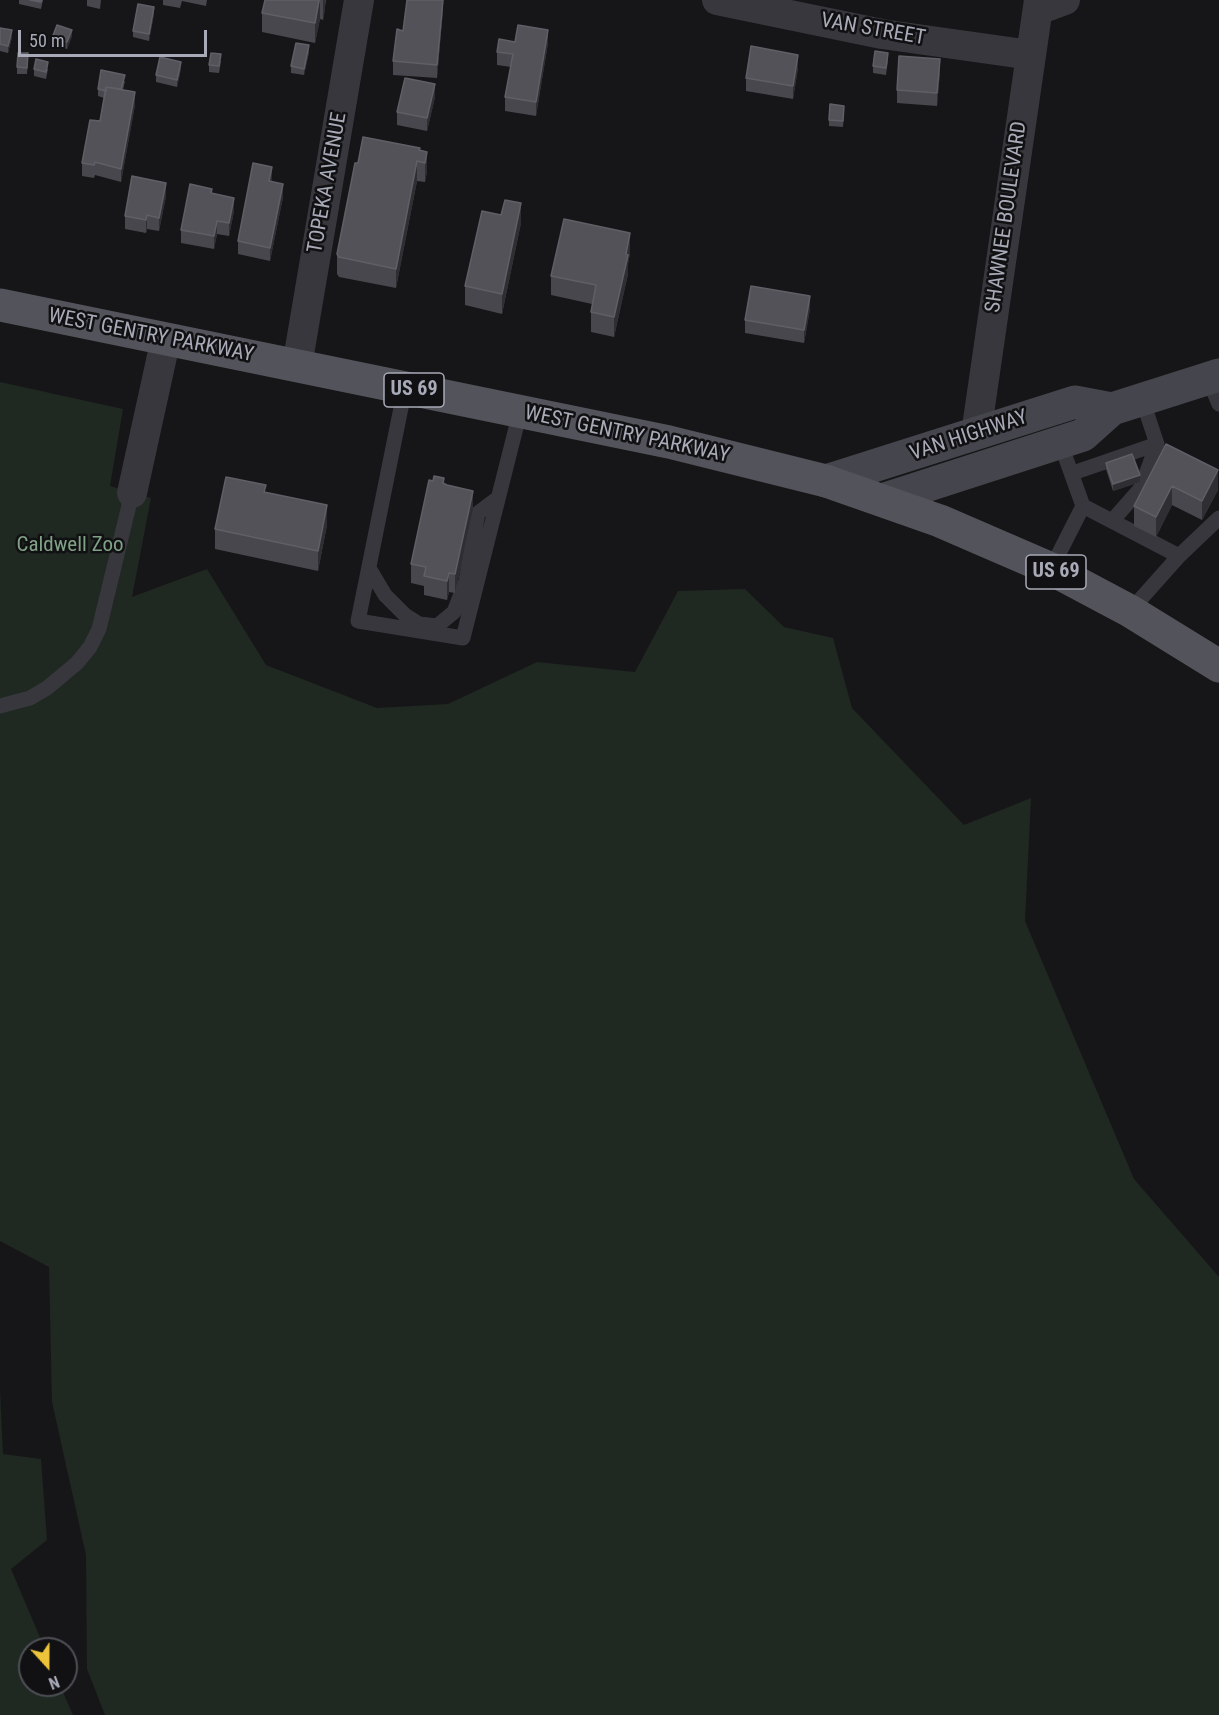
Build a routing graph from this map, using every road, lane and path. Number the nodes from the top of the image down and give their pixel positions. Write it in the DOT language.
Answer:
graph roads {
  1 [pos="359,0"];
  2 [pos="717,0"];
  3 [pos="1065,0"];
  4 [pos="1038,5"];
  5 [pos="1031,56"];
  6 [pos="0,305"];
  7 [pos="166,338"];
  8 [pos="297,366"];
  9 [pos="1215,386"];
  10 [pos="405,388"];
  11 [pos="1127,404"];
  12 [pos="520,412"];
  13 [pos="976,434"];
  14 [pos="1060,442"];
  15 [pos="1157,444"];
  16 [pos="1073,473"];
  17 [pos="826,481"];
  18 [pos="132,493"];
  19 [pos="498,498"];
  20 [pos="882,500"];
  21 [pos="1083,506"];
  22 [pos="1219,518"];
  23 [pos="1112,521"];
  24 [pos="1179,556"];
  25 [pos="369,568"];
  26 [pos="1052,569"];
  27 [pos="1130,611"];
  28 [pos="1219,666"];
  29 [pos="0,706"];
  1 -- 8 [label="street, TOPEKA AVENUE"];
  2 -- 5 [label="street, VAN STREET"];
  3 -- 4 [label="street"];
  4 -- 5 [label="street, SHAWNEE BOULEVARD"];
  5 -- 13 [label="street, SHAWNEE BOULEVARD"];
  6 -- 7 [label="main road, WEST GENTRY PARKWAY / US 69"];
  7 -- 8 [label="main road, WEST GENTRY PARKWAY / US 69"];
  7 -- 18 [label="street"];
  8 -- 10 [label="main road, WEST GENTRY PARKWAY / US 69"];
  9 -- 11 [label="main road, VAN HIGHWAY"];
  10 -- 12 [label="main road, WEST GENTRY PARKWAY / US 69"];
  10 -- 25 [label="lane"];
  11 -- 13 [label="main road, VAN HIGHWAY"];
  11 -- 14 [label="main road, VAN HIGHWAY"];
  11 -- 15 [label="lane"];
  12 -- 17 [label="main road, WEST GENTRY PARKWAY / US 69"];
  12 -- 19 [label="lane"];
  13 -- 17 [label="main road, VAN HIGHWAY"];
  14 -- 16 [label="lane"];
  14 -- 20 [label="main road, VAN HIGHWAY"];
  15 -- 16 [label="lane"];
  15 -- 23 [label="lane"];
  16 -- 21 [label="lane"];
  17 -- 20 [label="main road, WEST GENTRY PARKWAY / US 69"];
  18 -- 29 [label="lane"];
  19 -- 25 [label="lane"];
  19 -- 25 [label="lane"];
  20 -- 26 [label="main road, WEST GENTRY PARKWAY / US 69"];
  21 -- 23 [label="lane"];
  21 -- 26 [label="lane"];
  22 -- 24 [label="lane"];
  23 -- 24 [label="lane"];
  24 -- 27 [label="lane"];
  26 -- 27 [label="main road, WEST GENTRY PARKWAY / US 69"];
  27 -- 28 [label="main road, WEST GENTRY PARKWAY / US 69"];
}
